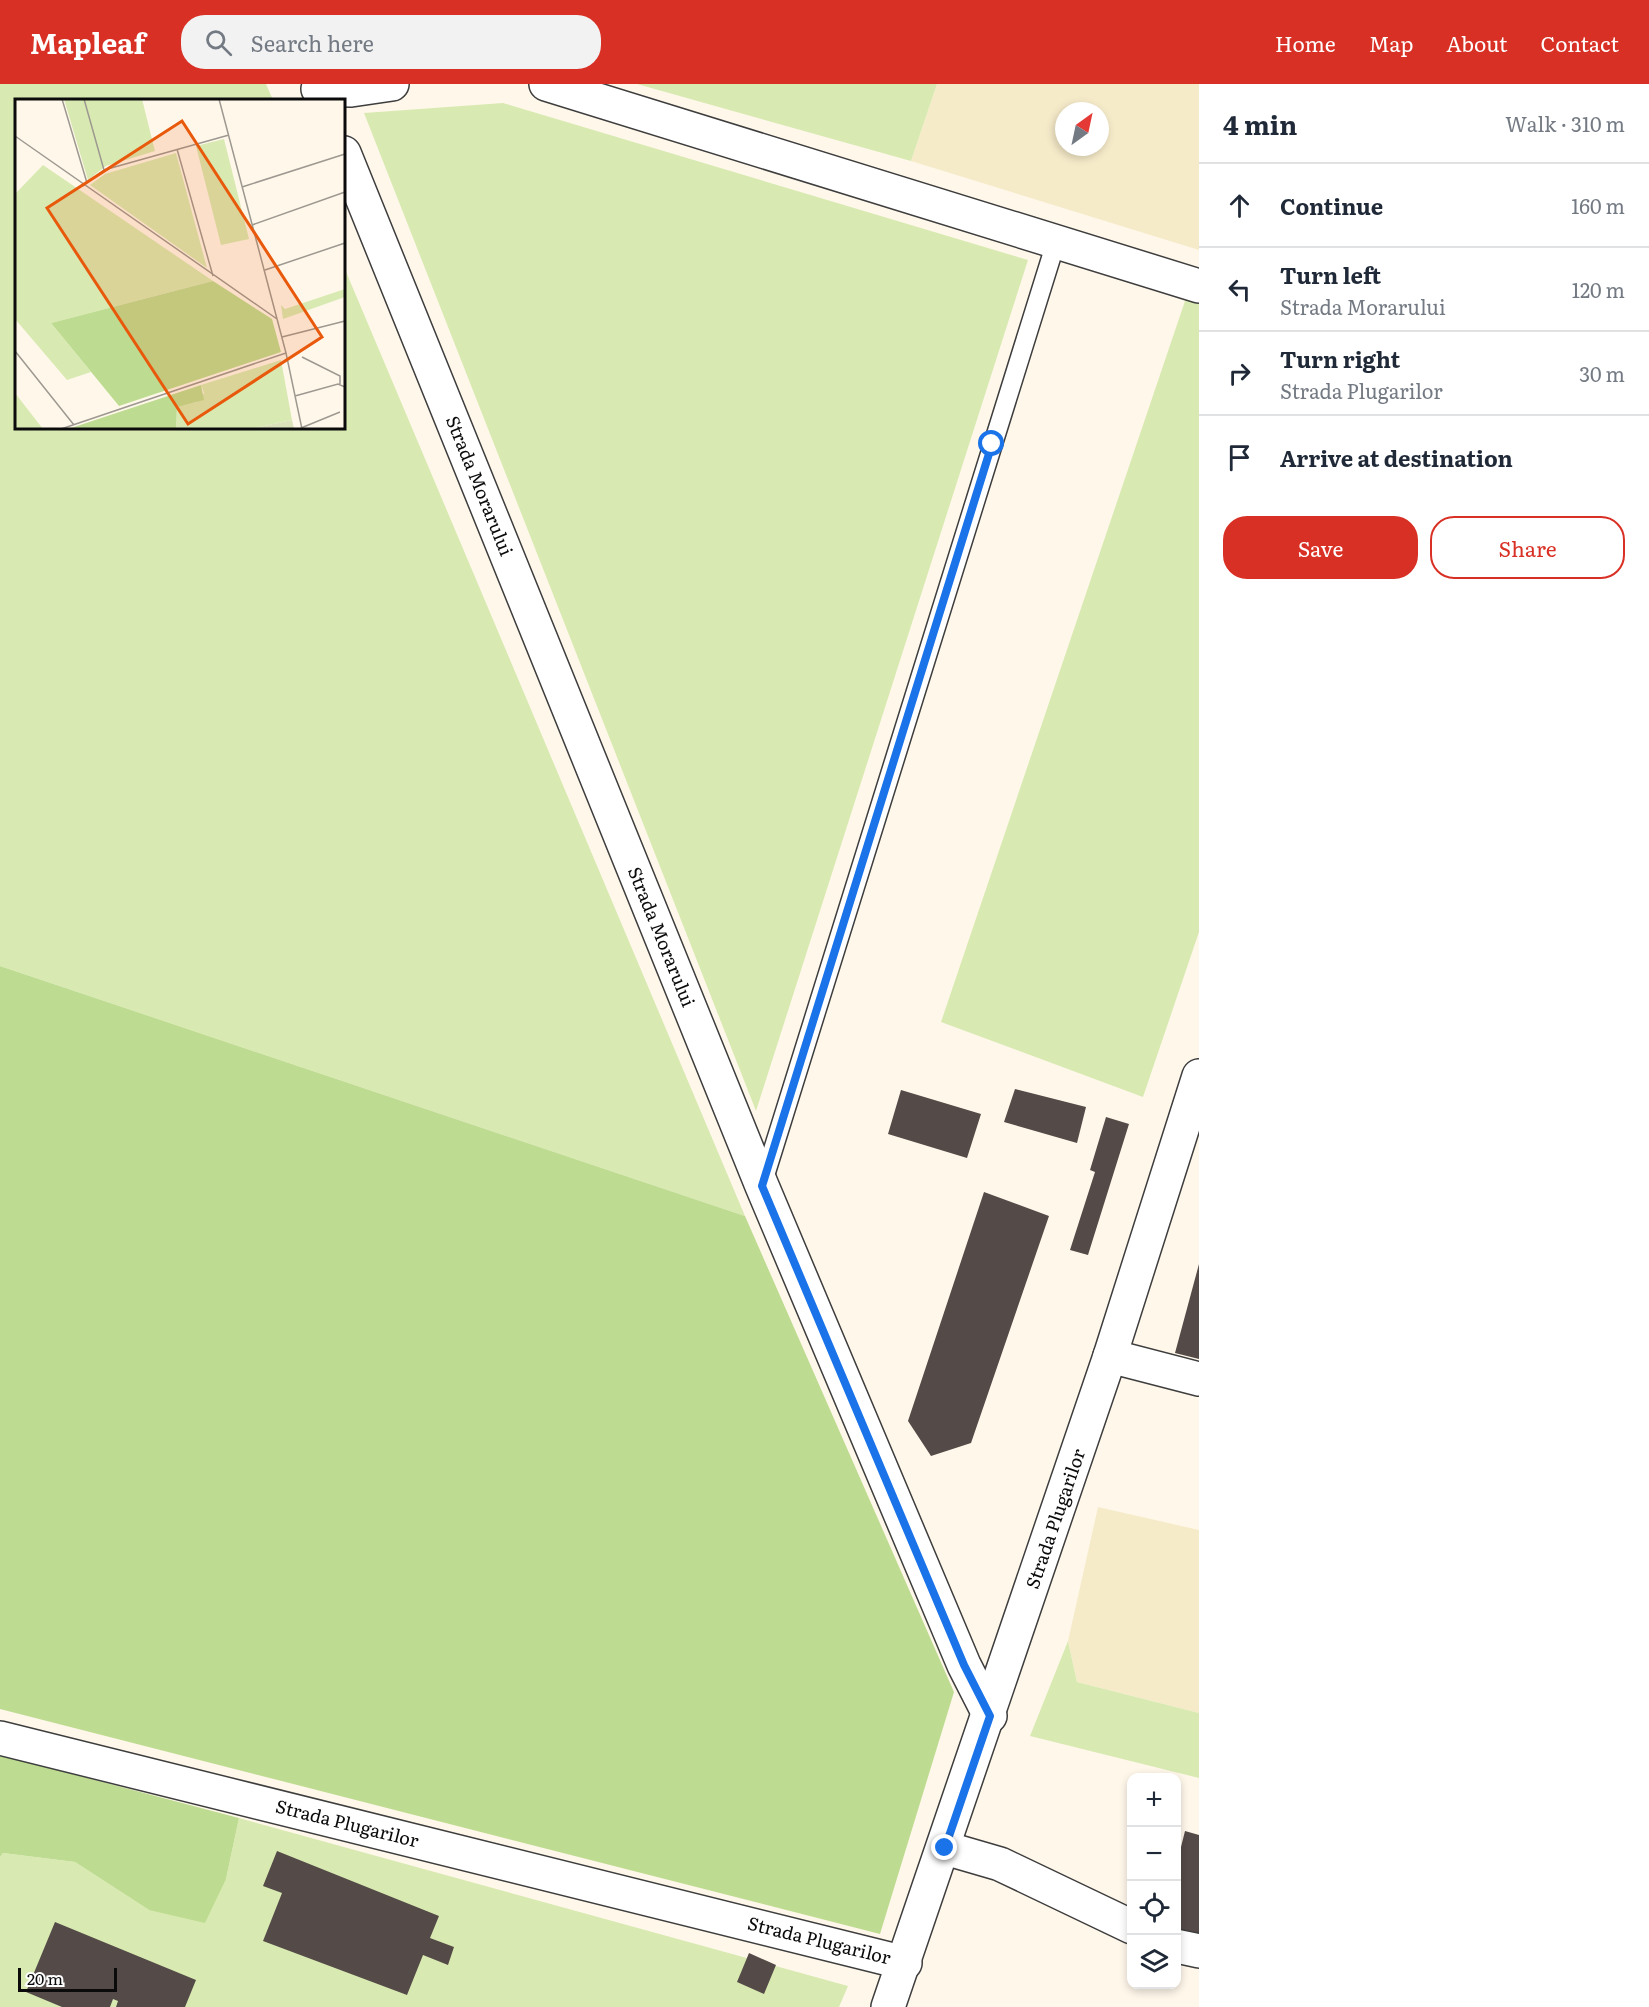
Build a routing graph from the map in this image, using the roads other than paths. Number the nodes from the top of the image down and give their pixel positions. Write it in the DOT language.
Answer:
graph roads {
  1 [pos="393,84"];
  2 [pos="546,84"];
  3 [pos="332,89"];
  4 [pos="345,155"];
  5 [pos="1056,242"];
  6 [pos="1199,286"];
  7 [pos="1199,1076"];
  8 [pos="762,1186"];
  9 [pos="1110,1356"];
  10 [pos="1199,1379"];
  11 [pos="990,1716"];
  12 [pos="0,1738"];
  13 [pos="945,1848"];
  14 [pos="1127,1925"];
  15 [pos="1181,1947"];
  16 [pos="1199,1951"];
  17 [pos="905,1963"];
  18 [pos="888,2007"];
  1 -- 3 [label="street"];
  2 -- 5 [label="street"];
  4 -- 8 [label="street, Strada Morarului"];
  5 -- 6 [label="street"];
  5 -- 8 [label="lane"];
  7 -- 9 [label="street, Strada Plugarilor"];
  8 -- 11 [label="street, Strada Morarului"];
  9 -- 10 [label="street"];
  9 -- 11 [label="street, Strada Plugarilor"];
  11 -- 13 [label="street, Strada Plugarilor"];
  12 -- 17 [label="street, Strada Plugarilor"];
  13 -- 14 [label="street"];
  13 -- 17 [label="street, Strada Plugarilor"];
  15 -- 16 [label="street"];
  17 -- 18 [label="street"];
}
